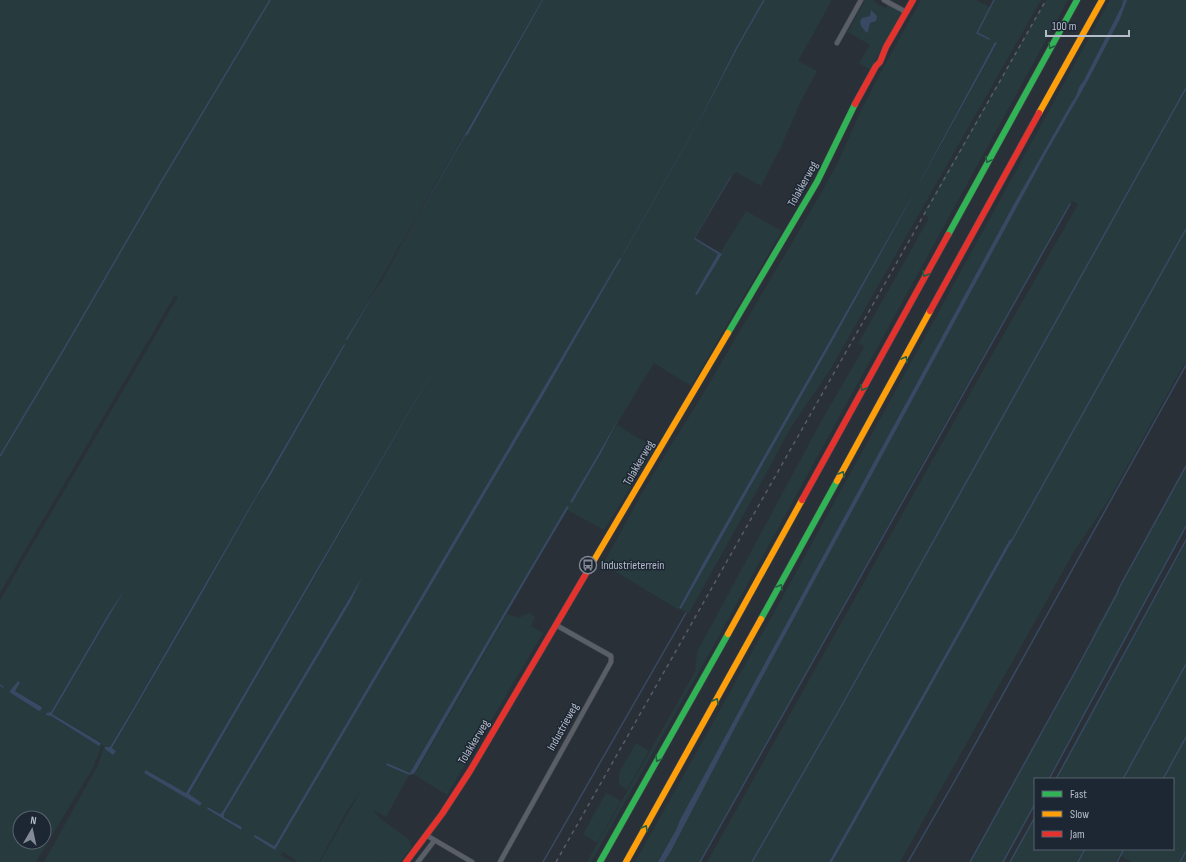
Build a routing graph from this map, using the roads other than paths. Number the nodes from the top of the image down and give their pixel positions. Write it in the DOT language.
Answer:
graph roads {
  1 [pos="861,0"];
  2 [pos="884,0"];
  3 [pos="913,0"];
  4 [pos="1077,0"];
  5 [pos="1102,0"];
  6 [pos="906,12"];
  7 [pos="837,43"];
  8 [pos="556,625"];
  9 [pos="426,836"];
  10 [pos="434,841"];
  11 [pos="406,862"];
  12 [pos="418,862"];
  13 [pos="472,862"];
  14 [pos="500,862"];
  15 [pos="600,862"];
  16 [pos="626,862"];
  1 -- 7 [label="street"];
  2 -- 6 [label="street"];
  3 -- 6 [label="main road, Tolakkerweg"];
  4 -- 15 [label="main road, one-way"];
  16 -- 5 [label="main road, one-way"];
  6 -- 8 [label="main road, Tolakkerweg"];
  8 -- 9 [label="main road, Tolakkerweg"];
  8 -- 14 [label="street, Industrieweg"];
  9 -- 10 [label="street"];
  9 -- 11 [label="main road, Tolakkerweg"];
  10 -- 12 [label="street"];
  10 -- 13 [label="street"];
}
